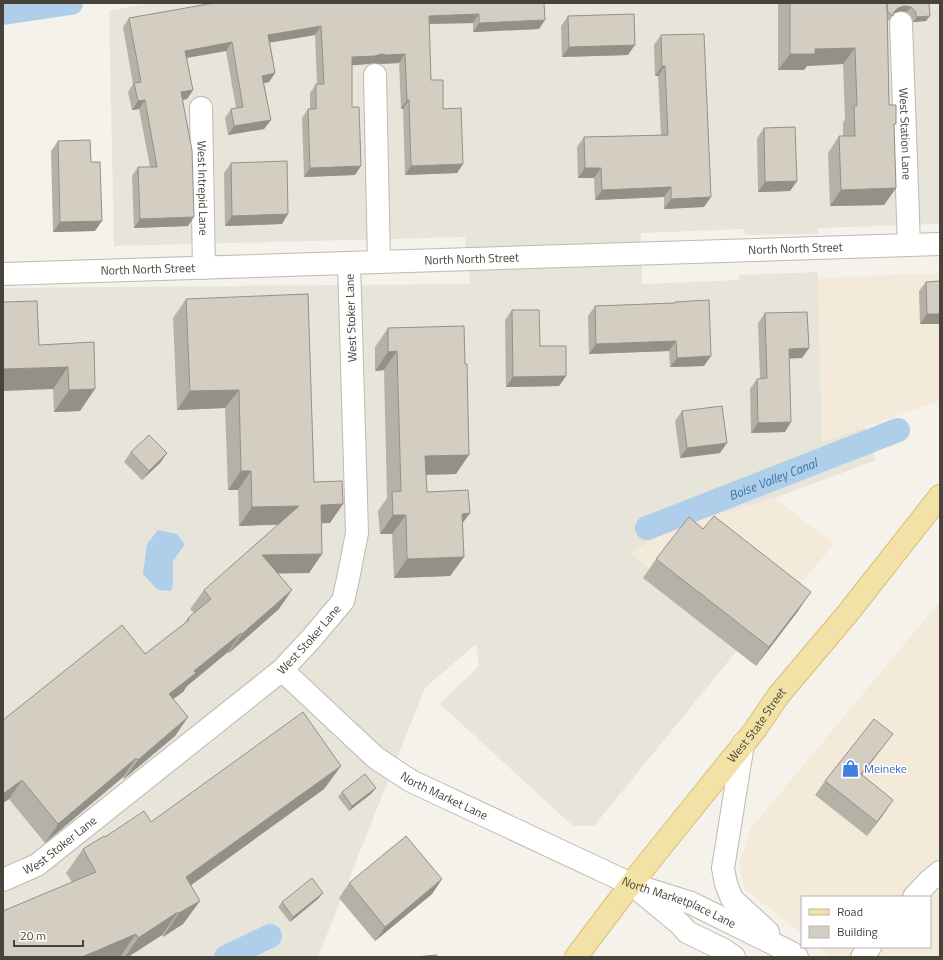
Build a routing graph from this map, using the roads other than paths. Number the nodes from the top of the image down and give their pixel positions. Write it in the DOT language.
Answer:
graph roads {
  1 [pos="901,23"];
  2 [pos="376,75"];
  3 [pos="201,108"];
  4 [pos="940,244"];
  5 [pos="909,245"];
  6 [pos="379,262"];
  7 [pos="349,263"];
  8 [pos="204,268"];
  9 [pos="3,274"];
  10 [pos="940,496"];
  11 [pos="282,670"];
  12 [pos="743,744"];
  13 [pos="940,872"];
  14 [pos="3,880"];
  15 [pos="631,884"];
  16 [pos="915,896"];
  17 [pos="869,948"];
  18 [pos="794,955"];
  19 [pos="576,957"];
  20 [pos="734,957"];
  21 [pos="862,957"];
  1 -- 5 [label="street, West Station Lane"];
  2 -- 6 [label="street"];
  3 -- 8 [label="street, West Intrepid Lane"];
  4 -- 5 [label="street, North North Street"];
  5 -- 6 [label="street, North North Street"];
  6 -- 7 [label="street, North North Street"];
  7 -- 8 [label="street, North North Street"];
  7 -- 11 [label="street, West Stoker Lane"];
  8 -- 9 [label="street, North North Street"];
  10 -- 12 [label="main road, West State Street"];
  11 -- 14 [label="street, West Stoker Lane"];
  11 -- 15 [label="street, North Market Lane"];
  12 -- 15 [label="main road, West State Street"];
  12 -- 18 [label="street"];
  13 -- 16 [label="street"];
  15 -- 18 [label="street, North Marketplace Lane"];
  15 -- 19 [label="main road, West State Street"];
  15 -- 20 [label="street, North Marketplace Lane"];
  17 -- 21 [label="street"];
}
